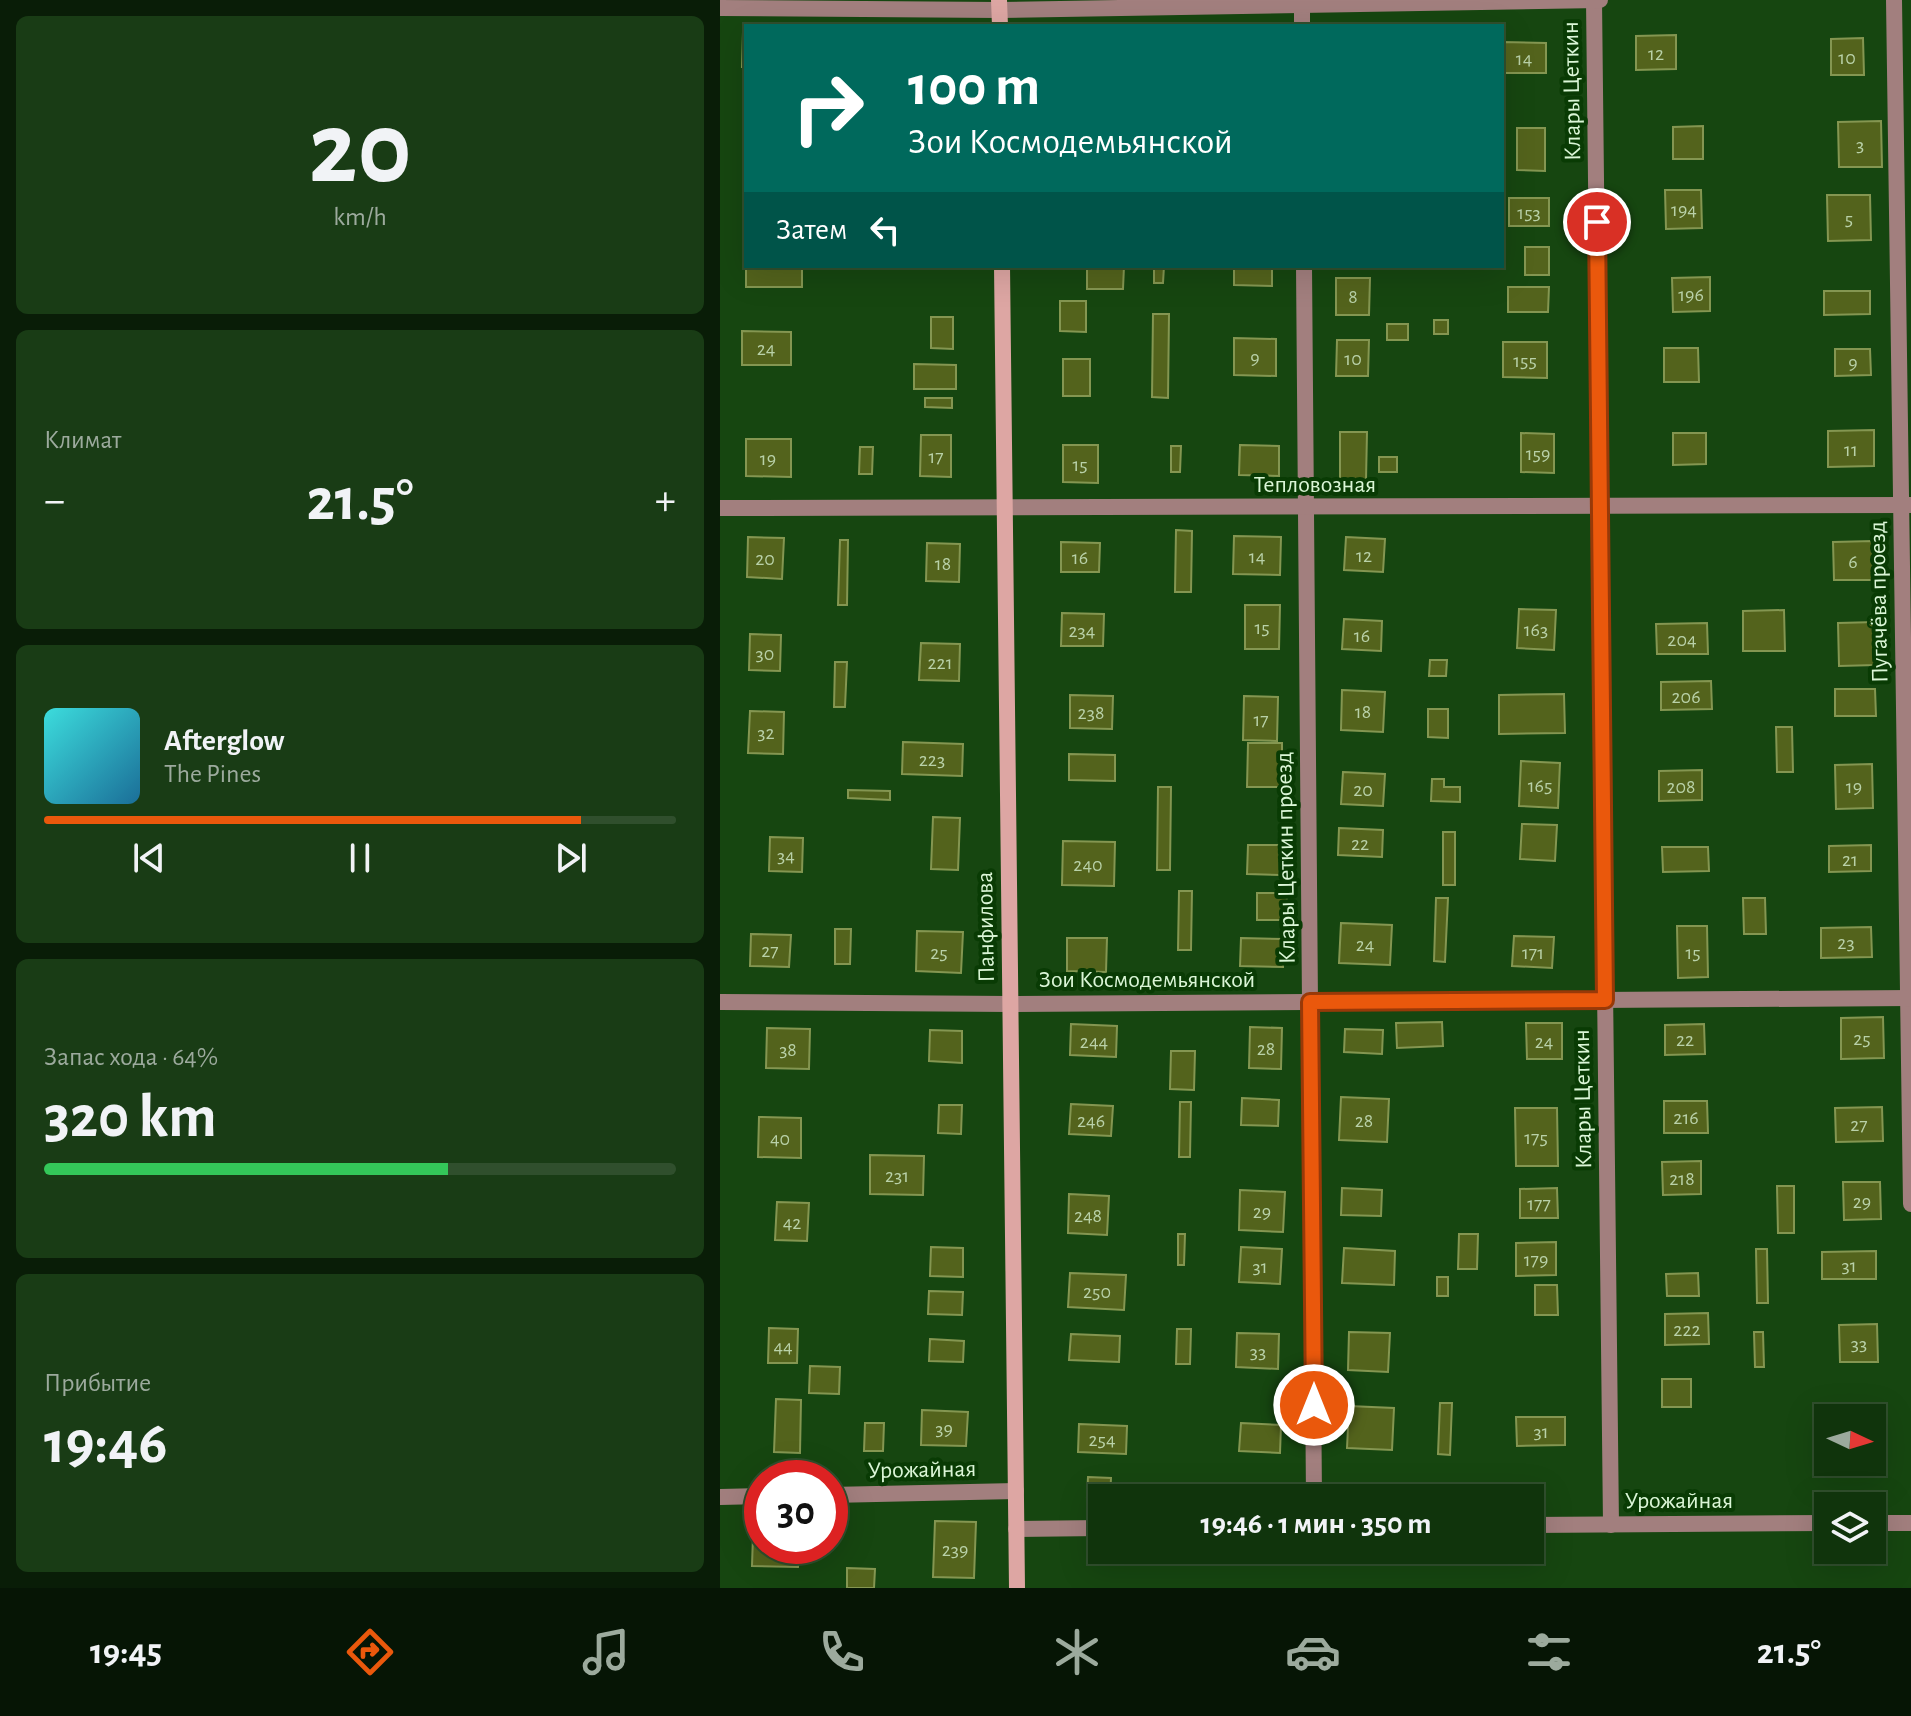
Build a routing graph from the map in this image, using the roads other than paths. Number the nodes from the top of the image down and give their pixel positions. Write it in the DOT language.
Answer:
graph roads {
  1 [pos="1597,0"];
  2 [pos="1894,0"];
  3 [pos="1302,5"];
  4 [pos="720,8"];
  5 [pos="999,12"];
  6 [pos="1302,24"];
  7 [pos="1002,268"];
  8 [pos="1304,268"];
  9 [pos="1906,505"];
  10 [pos="1600,507"];
  11 [pos="720,508"];
  12 [pos="1306,508"];
  13 [pos="1005,509"];
  14 [pos="1910,998"];
  15 [pos="1605,1000"];
  16 [pos="720,1002"];
  17 [pos="1310,1002"];
  18 [pos="1010,1004"];
  19 [pos="1911,1204"];
  20 [pos="1314,1484"];
  21 [pos="1016,1491"];
  22 [pos="848,1495"];
  23 [pos="744,1496"];
  24 [pos="720,1497"];
  25 [pos="1814,1523"];
  26 [pos="1886,1523"];
  27 [pos="1911,1523"];
  28 [pos="1544,1525"];
  29 [pos="1611,1525"];
  30 [pos="1088,1528"];
  31 [pos="1016,1529"];
  32 [pos="1017,1588"];
  1 -- 3 [label="street"];
  1 -- 10 [label="street, Клары Цеткин"];
  2 -- 9 [label="street, Пугачёва проезд"];
  3 -- 5 [label="street"];
  3 -- 6 [label="street"];
  4 -- 5 [label="street"];
  7 -- 13 [label="street, Панфилова"];
  8 -- 12 [label="street, Клары Цеткин проезд"];
  9 -- 10 [label="street, Тепловозная"];
  9 -- 14 [label="street, Пугачёва проезд"];
  10 -- 12 [label="street, Тепловозная"];
  10 -- 15 [label="street, Клары Цеткин"];
  11 -- 13 [label="street, Тепловозная"];
  12 -- 13 [label="street, Тепловозная"];
  12 -- 17 [label="street, Клары Цеткин проезд"];
  13 -- 18 [label="street, Панфилова"];
  14 -- 15 [label="street, Зои Космодемьянской"];
  14 -- 19 [label="street, Пугачёва проезд"];
  15 -- 17 [label="street, Зои Космодемьянской"];
  15 -- 29 [label="street, Клары Цеткин"];
  16 -- 18 [label="street, Зои Космодемьянской"];
  17 -- 18 [label="street, Зои Космодемьянской"];
  17 -- 20 [label="street, Клары Цеткин проезд"];
  18 -- 21 [label="street, Панфилова"];
  21 -- 22 [label="street, Урожайная"];
  21 -- 31 [label="street, Панфилова"];
  23 -- 24 [label="street"];
  25 -- 29 [label="street, Урожайная"];
  26 -- 27 [label="street"];
  28 -- 29 [label="street, Урожайная"];
  30 -- 31 [label="street"];
  31 -- 32 [label="street, Панфилова"];
}
